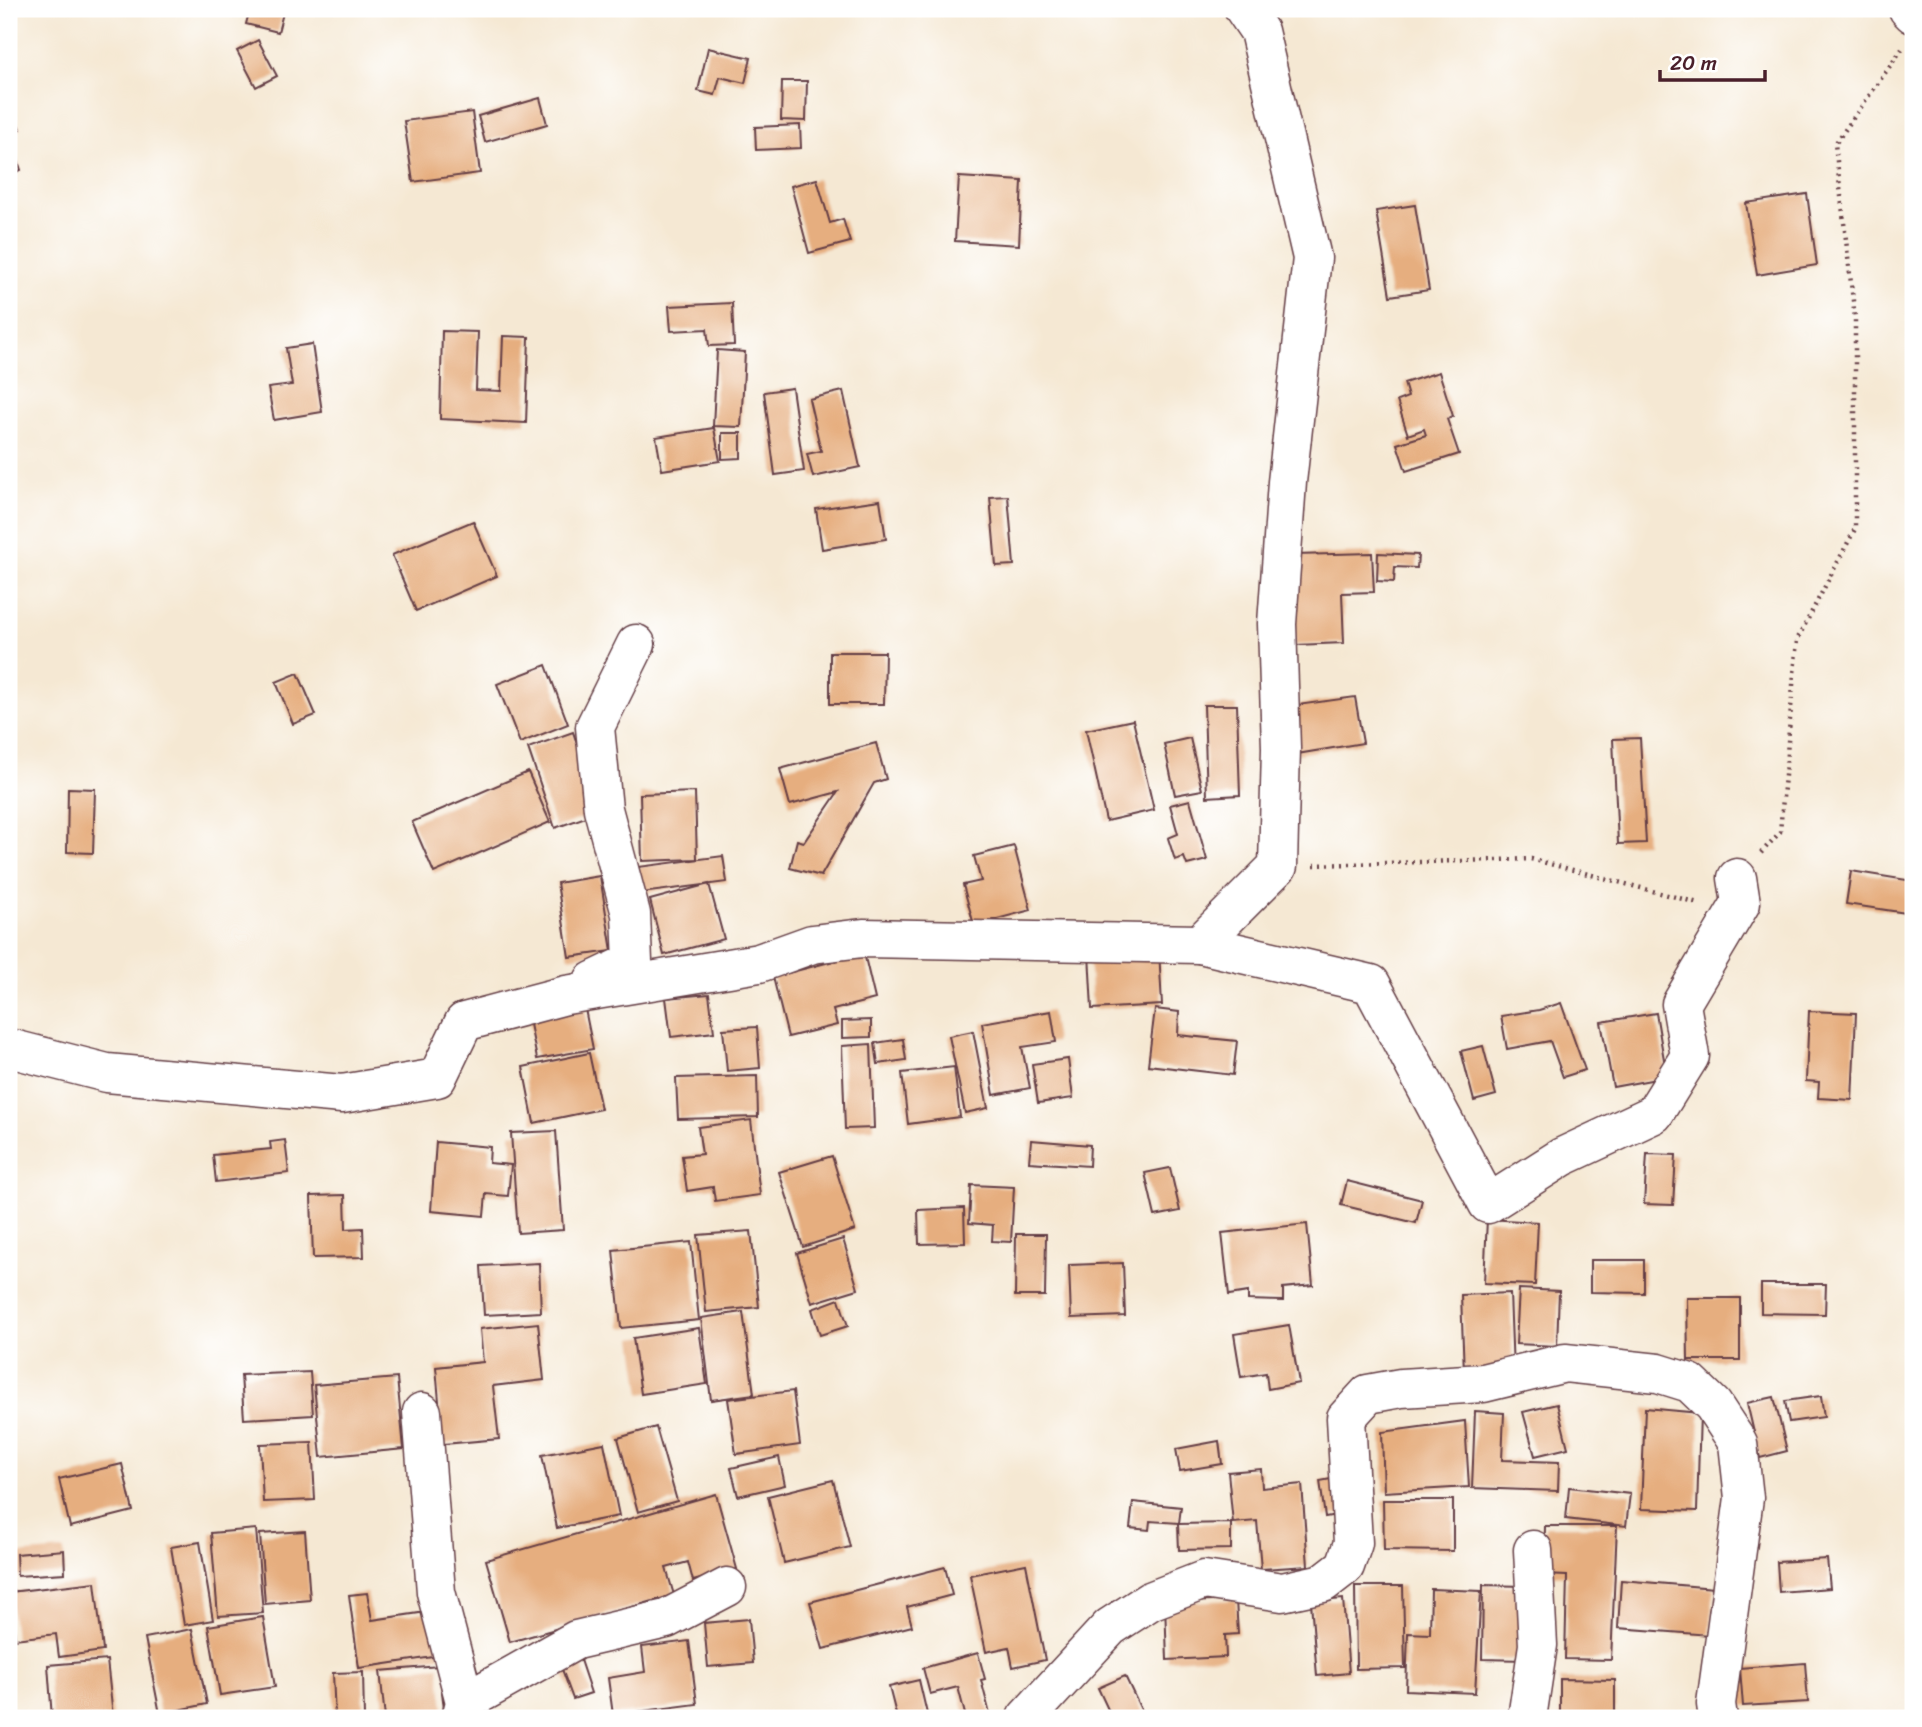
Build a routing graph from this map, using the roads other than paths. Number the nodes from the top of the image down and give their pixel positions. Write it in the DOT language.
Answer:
graph roads {
  1 [pos="1244,9"];
  2 [pos="636,644"];
  3 [pos="1737,878"];
  4 [pos="1200,944"];
  5 [pos="566,995"];
  6 [pos="9,1048"];
  7 [pos="422,1412"];
  8 [pos="1533,1550"];
  9 [pos="727,1587"];
  10 [pos="463,1710"];
  11 [pos="1026,1718"];
  12 [pos="1527,1718"];
  13 [pos="1718,1718"];
  1 -- 4 [label="street"];
  2 -- 5 [label="street"];
  3 -- 4 [label="street"];
  4 -- 5 [label="street"];
  5 -- 6 [label="street"];
  7 -- 10 [label="street"];
  8 -- 12 [label="street"];
  9 -- 10 [label="street"];
  11 -- 13 [label="street"];
}
